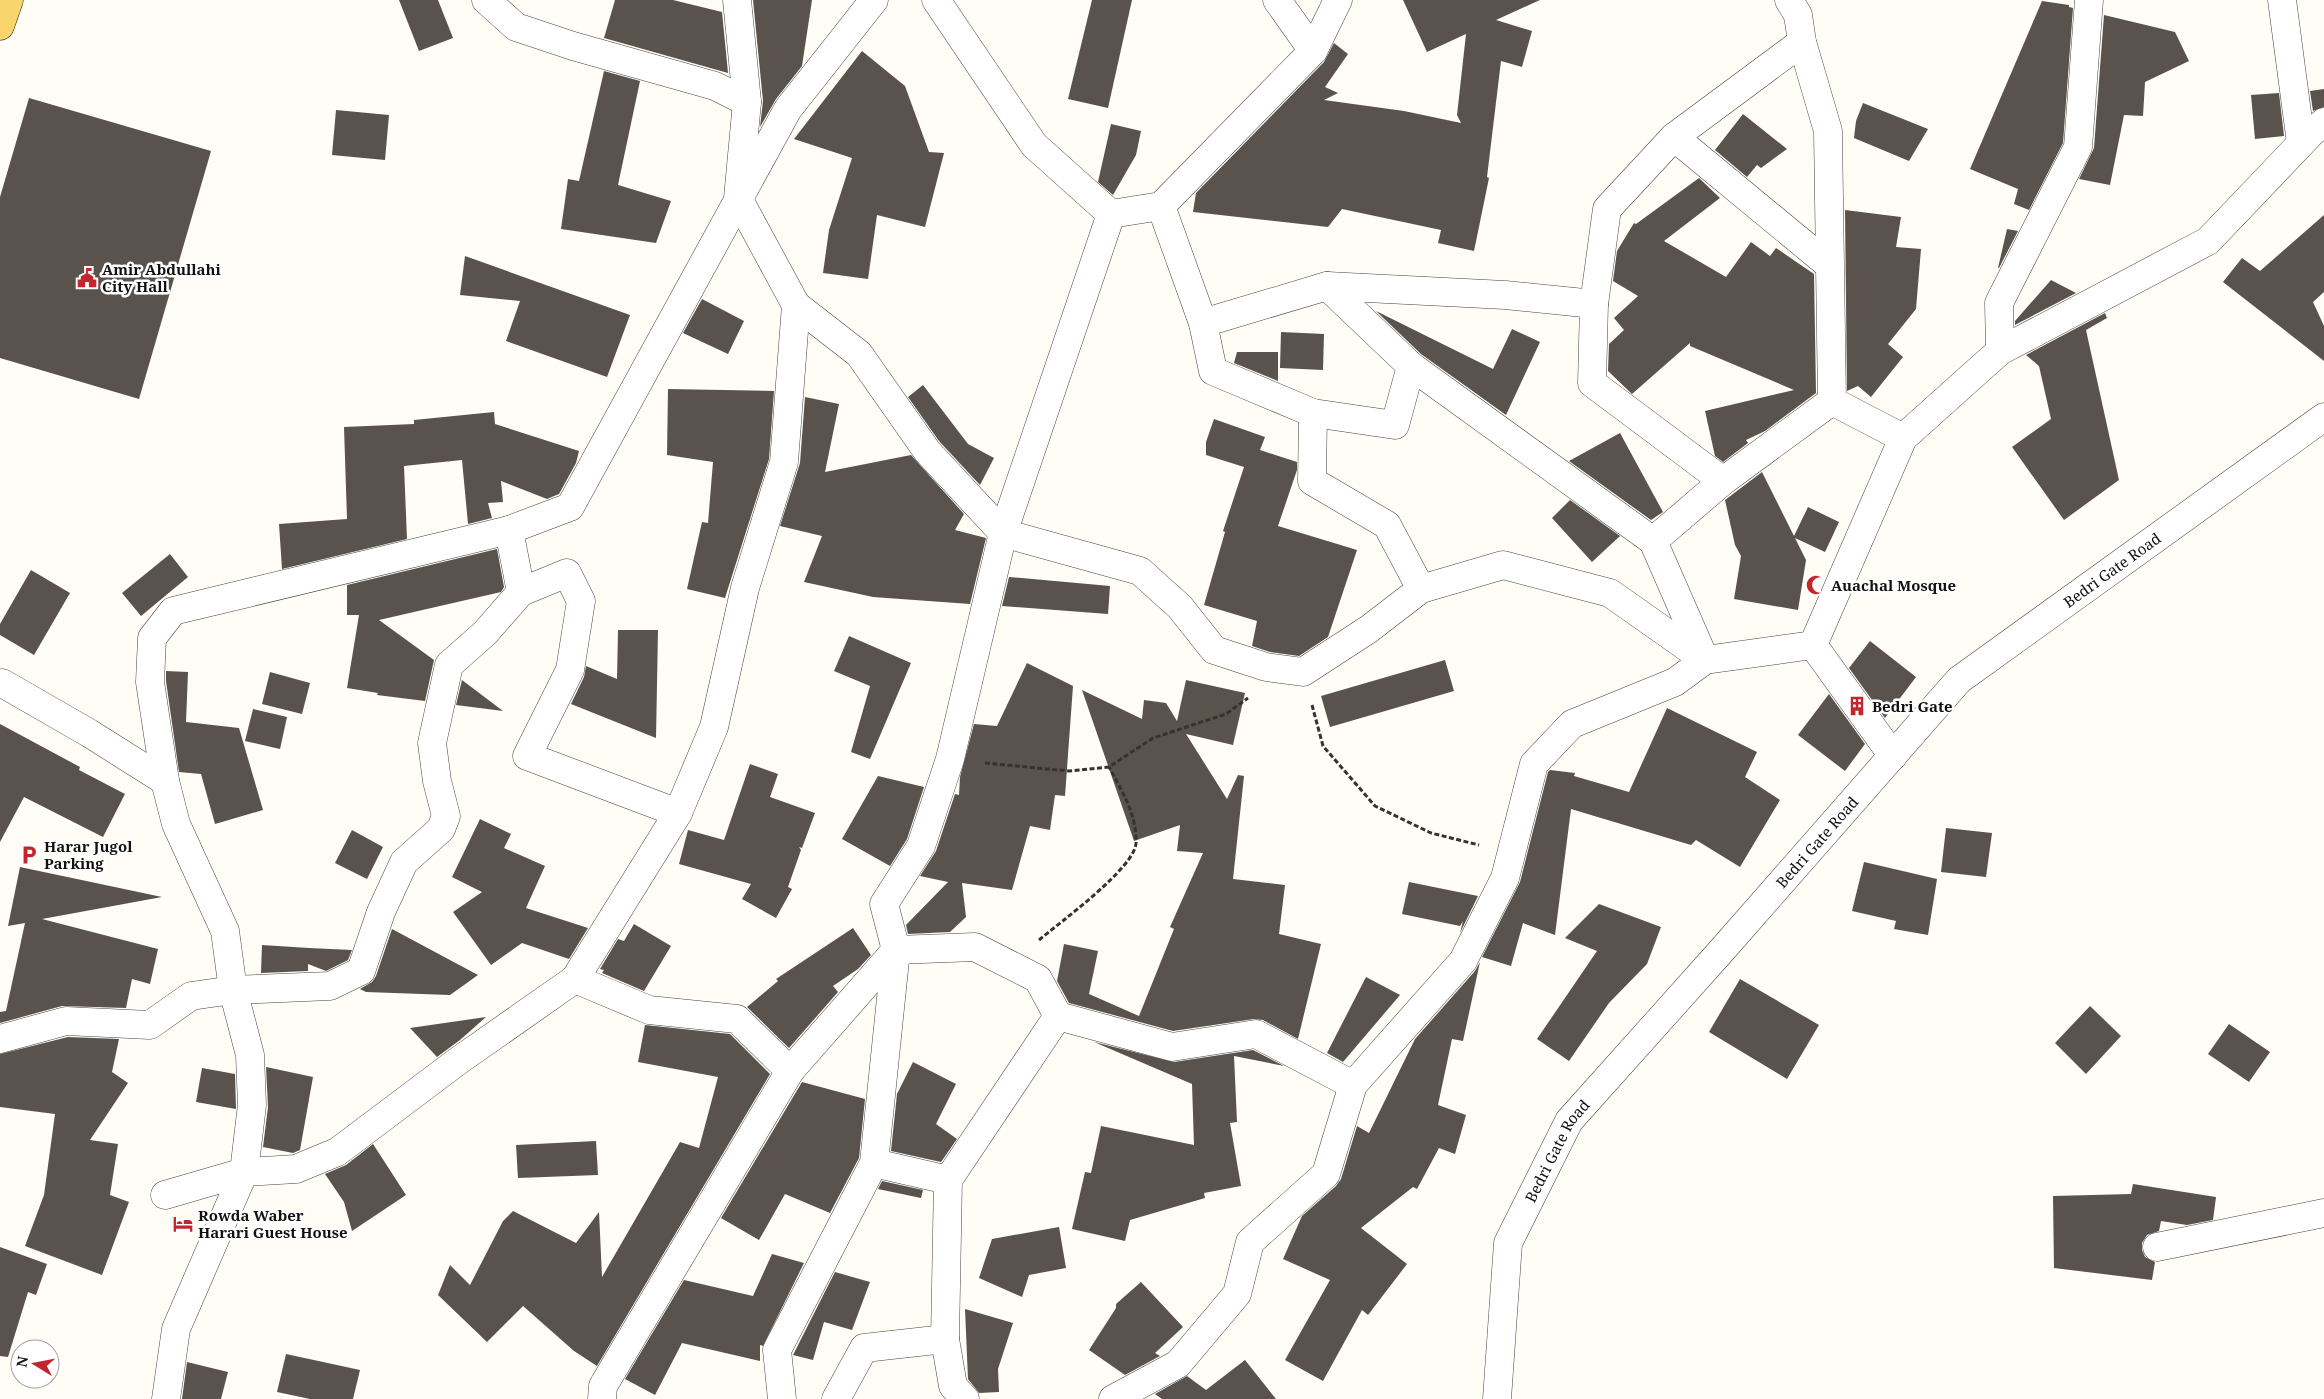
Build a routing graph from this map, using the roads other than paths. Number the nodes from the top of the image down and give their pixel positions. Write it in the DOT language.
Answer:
graph roads {
  1 [pos="9,0"];
  2 [pos="486,0"];
  3 [pos="736,0"];
  4 [pos="874,0"];
  5 [pos="936,0"];
  6 [pos="1277,0"];
  7 [pos="1338,0"];
  8 [pos="1789,0"];
  9 [pos="2088,0"];
  10 [pos="2282,0"];
  11 [pos="0,26"];
  12 [pos="1802,42"];
  13 [pos="1312,51"];
  14 [pos="747,102"];
  15 [pos="2324,122"];
  16 [pos="1674,137"];
  17 [pos="2301,143"];
  18 [pos="738,198"];
  19 [pos="1161,206"];
  20 [pos="1111,214"];
  21 [pos="1829,265"];
  22 [pos="1327,286"];
  23 [pos="1594,304"];
  24 [pos="796,305"];
  25 [pos="1203,323"];
  26 [pos="2000,351"];
  27 [pos="1411,366"];
  28 [pos="1832,401"];
  29 [pos="1313,413"];
  30 [pos="2324,417"];
  31 [pos="1903,438"];
  32 [pos="1723,481"];
  33 [pos="509,530"];
  34 [pos="1003,533"];
  35 [pos="1653,541"];
  36 [pos="1421,589"];
  37 [pos="521,592"];
  38 [pos="1813,645"];
  39 [pos="1705,660"];
  40 [pos="1,681"];
  41 [pos="1893,756"];
  42 [pos="165,781"];
  43 [pos="678,813"];
  44 [pos="896,950"];
  45 [pos="575,979"];
  46 [pos="233,990"];
  47 [pos="1058,1016"];
  48 [pos="0,1039"];
  49 [pos="790,1071"];
  50 [pos="1353,1085"];
  51 [pos="874,1164"];
  52 [pos="244,1172"];
  53 [pos="948,1180"];
  54 [pos="165,1195"];
  55 [pos="2324,1213"];
  56 [pos="2157,1247"];
  57 [pos="945,1339"];
  58 [pos="166,1399"];
  59 [pos="602,1399"];
  60 [pos="782,1399"];
  61 [pos="836,1399"];
  62 [pos="965,1399"];
  63 [pos="1113,1399"];
  64 [pos="1497,1399"];
  1 -- 11 [label="main road"];
  2 -- 14 [label="street"];
  3 -- 14 [label="street"];
  4 -- 18 [label="street"];
  5 -- 20 [label="street"];
  6 -- 13 [label="street"];
  7 -- 13 [label="street"];
  8 -- 12 [label="street"];
  9 -- 26 [label="street"];
  10 -- 17 [label="street"];
  12 -- 16 [label="street"];
  12 -- 21 [label="street"];
  13 -- 19 [label="street"];
  14 -- 18 [label="street"];
  15 -- 17 [label="street"];
  16 -- 21 [label="street"];
  16 -- 23 [label="street"];
  17 -- 26 [label="street"];
  18 -- 24 [label="street"];
  18 -- 33 [label="street"];
  19 -- 20 [label="street"];
  19 -- 25 [label="street"];
  20 -- 34 [label="street"];
  21 -- 28 [label="street"];
  22 -- 23 [label="street"];
  22 -- 25 [label="street"];
  22 -- 27 [label="street"];
  23 -- 32 [label="street"];
  24 -- 34 [label="street"];
  24 -- 43 [label="street"];
  25 -- 29 [label="street"];
  26 -- 31 [label="street"];
  27 -- 29 [label="street"];
  27 -- 35 [label="street"];
  28 -- 31 [label="street"];
  28 -- 32 [label="street"];
  29 -- 36 [label="street"];
  30 -- 41 [label="street, Bedri Gate Road"];
  31 -- 38 [label="street"];
  32 -- 35 [label="street"];
  33 -- 37 [label="street"];
  33 -- 42 [label="street"];
  34 -- 36 [label="street"];
  34 -- 44 [label="street"];
  35 -- 39 [label="street"];
  36 -- 39 [label="street"];
  37 -- 43 [label="street"];
  37 -- 46 [label="street"];
  38 -- 39 [label="street"];
  38 -- 41 [label="street"];
  39 -- 50 [label="street"];
  40 -- 42 [label="street"];
  41 -- 64 [label="street, Bedri Gate Road"];
  42 -- 46 [label="street"];
  43 -- 45 [label="street"];
  44 -- 47 [label="street"];
  44 -- 49 [label="street"];
  44 -- 51 [label="street"];
  45 -- 49 [label="street"];
  45 -- 52 [label="street"];
  46 -- 48 [label="street"];
  46 -- 52 [label="street"];
  47 -- 50 [label="street"];
  47 -- 53 [label="street"];
  49 -- 59 [label="street"];
  50 -- 63 [label="street"];
  51 -- 53 [label="street"];
  51 -- 60 [label="street"];
  52 -- 54 [label="street"];
  52 -- 58 [label="street"];
  53 -- 57 [label="street"];
  55 -- 56 [label="street"];
  57 -- 61 [label="street"];
  57 -- 62 [label="street"];
}
